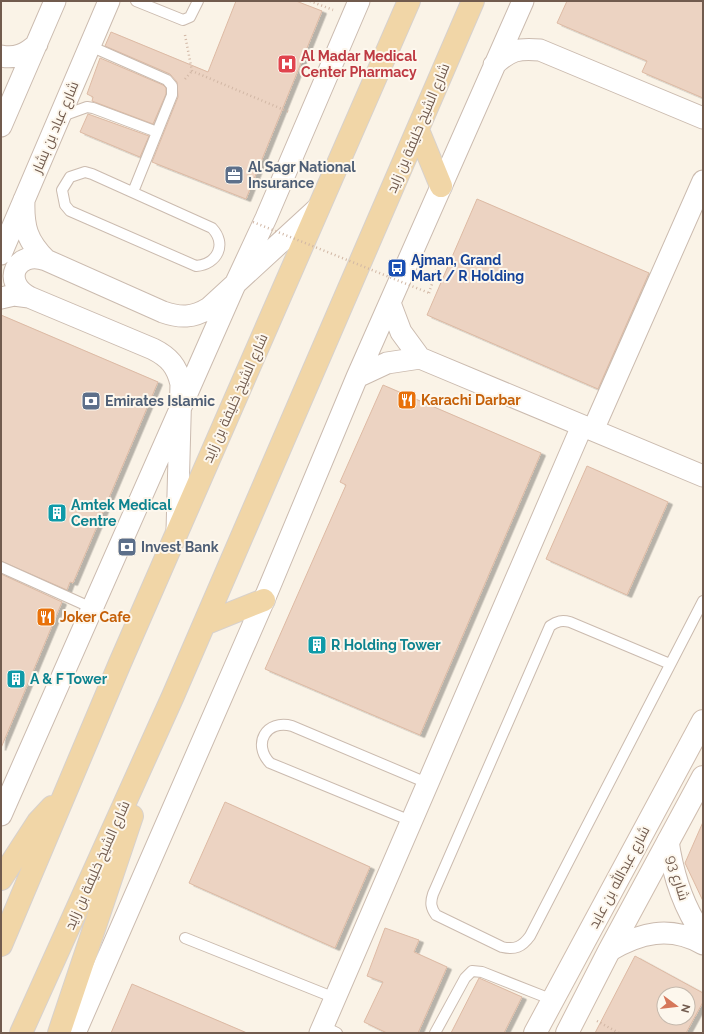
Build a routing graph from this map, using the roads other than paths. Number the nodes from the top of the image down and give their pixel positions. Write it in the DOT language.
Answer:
graph roads {
  1 [pos="55,1"];
  2 [pos="109,1"];
  3 [pos="136,1"];
  4 [pos="198,1"];
  5 [pos="359,1"];
  6 [pos="409,1"];
  7 [pos="473,1"];
  8 [pos="522,2"];
  9 [pos="37,44"];
  10 [pos="90,46"];
  11 [pos="540,50"];
  12 [pos="1,56"];
  13 [pos="1,59"];
  14 [pos="494,65"];
  15 [pos="16,92"];
  16 [pos="60,116"];
  17 [pos="703,118"];
  18 [pos="1,126"];
  19 [pos="418,130"];
  20 [pos="157,132"];
  21 [pos="703,181"];
  22 [pos="441,186"];
  23 [pos="133,192"];
  24 [pos="24,200"];
  25 [pos="319,207"];
  26 [pos="1,254"];
  27 [pos="46,260"];
  28 [pos="232,288"];
  29 [pos="29,297"];
  30 [pos="1,298"];
  31 [pos="390,303"];
  32 [pos="420,358"];
  33 [pos="357,377"];
  34 [pos="180,410"];
  35 [pos="587,428"];
  36 [pos="703,476"];
  37 [pos="177,531"];
  38 [pos="1,568"];
  39 [pos="264,600"];
  40 [pos="703,601"];
  41 [pos="92,608"];
  42 [pos="204,624"];
  43 [pos="670,664"];
  44 [pos="173,696"];
  45 [pos="703,721"];
  46 [pos="703,776"];
  47 [pos="428,783"];
  48 [pos="64,795"];
  49 [pos="1,815"];
  50 [pos="411,821"];
  51 [pos="668,841"];
  52 [pos="1,879"];
  53 [pos="703,935"];
  54 [pos="185,938"];
  55 [pos="703,944"];
  56 [pos="1,945"];
  57 [pos="609,951"];
  58 [pos="334,998"];
  59 [pos="553,1000"];
  60 [pos="326,1031"];
  61 [pos="21,1033"];
  62 [pos="60,1033"];
  63 [pos="75,1033"];
  64 [pos="435,1033"];
  65 [pos="535,1033"];
  66 [pos="567,1033"];
  1 -- 9 [label="street"];
  2 -- 10 [label="street, شارع عباد بن بشار"];
  3 -- 4 [label="lane"];
  5 -- 28 [label="street"];
  6 -- 25 [label="main road, شارع الشيخ خليفة بن زايد"];
  7 -- 19 [label="main road, شارع الشيخ خليفة بن زايد"];
  8 -- 11 [label="street"];
  8 -- 14 [label="street"];
  9 -- 12 [label="street"];
  9 -- 15 [label="street"];
  10 -- 16 [label="street, شارع عباد بن بشار"];
  10 -- 20 [label="lane"];
  11 -- 14 [label="street"];
  11 -- 17 [label="street"];
  13 -- 15 [label="street"];
  14 -- 22 [label="street"];
  15 -- 18 [label="street"];
  16 -- 20 [label="lane"];
  16 -- 24 [label="street, شارع عباد بن بشار"];
  19 -- 22 [label="main road"];
  19 -- 42 [label="main road, شارع الشيخ خليفة بن زايد"];
  20 -- 23 [label="lane"];
  21 -- 35 [label="street"];
  22 -- 31 [label="street"];
  23 -- 23 [label="lane"];
  24 -- 26 [label="street, شارع عباد بن بشار"];
  24 -- 27 [label="street"];
  25 -- 28 [label="street"];
  25 -- 37 [label="main road, شارع الشيخ خليفة بن زايد"];
  27 -- 28 [label="street"];
  27 -- 29 [label="street"];
  28 -- 34 [label="street"];
  29 -- 30 [label="street"];
  29 -- 34 [label="street"];
  31 -- 32 [label="street"];
  31 -- 33 [label="street"];
  32 -- 33 [label="street"];
  32 -- 35 [label="street"];
  33 -- 39 [label="street"];
  34 -- 37 [label="street"];
  34 -- 41 [label="street"];
  35 -- 36 [label="street"];
  35 -- 47 [label="street"];
  37 -- 48 [label="main road, شارع الشيخ خليفة بن زايد"];
  38 -- 41 [label="lane"];
  39 -- 42 [label="main road"];
  39 -- 63 [label="street"];
  40 -- 43 [label="lane"];
  41 -- 49 [label="street"];
  42 -- 44 [label="main road, شارع الشيخ خليفة بن زايد"];
  43 -- 43 [label="lane"];
  44 -- 61 [label="main road, شارع الشيخ خليفة بن زايد"];
  44 -- 62 [label="main road, شارع الشيخ خليفة بن زايد"];
  45 -- 59 [label="main road, شارع عبدالله بن عابد"];
  46 -- 51 [label="main road, شارع عبدالله بن عابد"];
  47 -- 50 [label="street"];
  47 -- 50 [label="lane"];
  48 -- 52 [label="main road, شارع الشيخ خليفة بن زايد"];
  48 -- 56 [label="main road, شارع الشيخ خليفة بن زايد"];
  50 -- 58 [label="street"];
  51 -- 53 [label="street, شارع 93"];
  51 -- 57 [label="main road, شارع عبدالله بن عابد"];
  54 -- 58 [label="lane"];
  55 -- 57 [label="street"];
  57 -- 66 [label="main road, شارع عبدالله بن عابد"];
  58 -- 60 [label="street"];
  59 -- 64 [label="lane"];
  59 -- 65 [label="main road, شارع عبدالله بن عابد"];
}
